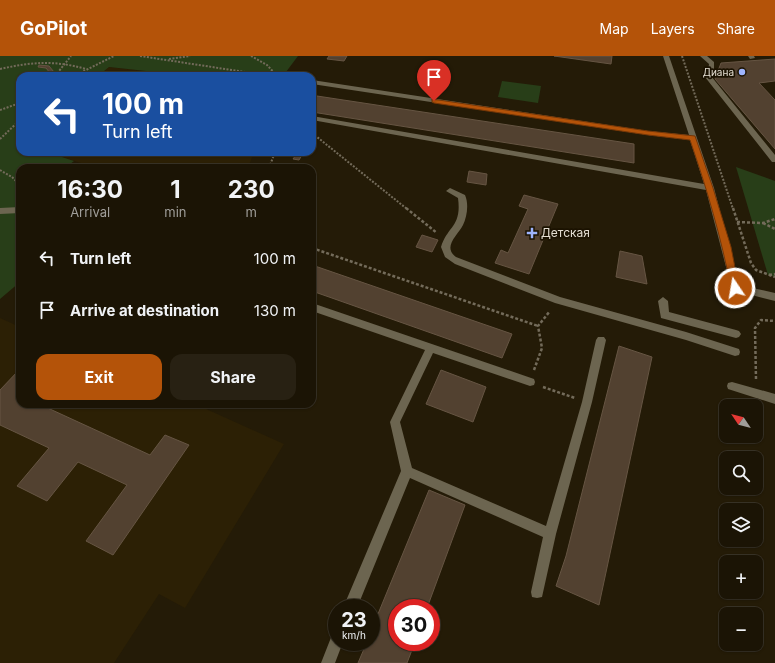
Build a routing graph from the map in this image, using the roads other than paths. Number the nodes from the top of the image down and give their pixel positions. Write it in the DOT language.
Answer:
graph roads {
  1 [pos="666,56"];
  2 [pos="703,56"];
  3 [pos="316,83"];
  4 [pos="316,119"];
  5 [pos="693,138"];
  6 [pos="775,160"];
  7 [pos="710,188"];
  8 [pos="450,191"];
  9 [pos="16,210"];
  10 [pos="0,211"];
  11 [pos="775,297"];
  12 [pos="663,301"];
  13 [pos="316,307"];
  14 [pos="736,334"];
  15 [pos="601,340"];
  16 [pos="430,349"];
  17 [pos="734,352"];
  18 [pos="530,382"];
  19 [pos="732,386"];
  20 [pos="775,399"];
  21 [pos="407,470"];
  22 [pos="550,534"];
  23 [pos="537,592"];
  24 [pos="354,599"];
  25 [pos="333,651"];
  26 [pos="328,663"];
  1 -- 5 [label="street"];
  2 -- 6 [label="street"];
  3 -- 5 [label="street"];
  4 -- 7 [label="street"];
  5 -- 7 [label="street"];
  7 -- 11 [label="street"];
  8 -- 17 [label="street"];
  9 -- 10 [label="street"];
  12 -- 14 [label="street"];
  13 -- 16 [label="street"];
  15 -- 22 [label="street"];
  16 -- 18 [label="street"];
  16 -- 21 [label="street"];
  19 -- 20 [label="street"];
  21 -- 22 [label="street"];
  21 -- 24 [label="street"];
  22 -- 23 [label="street"];
  25 -- 26 [label="street"];
}
